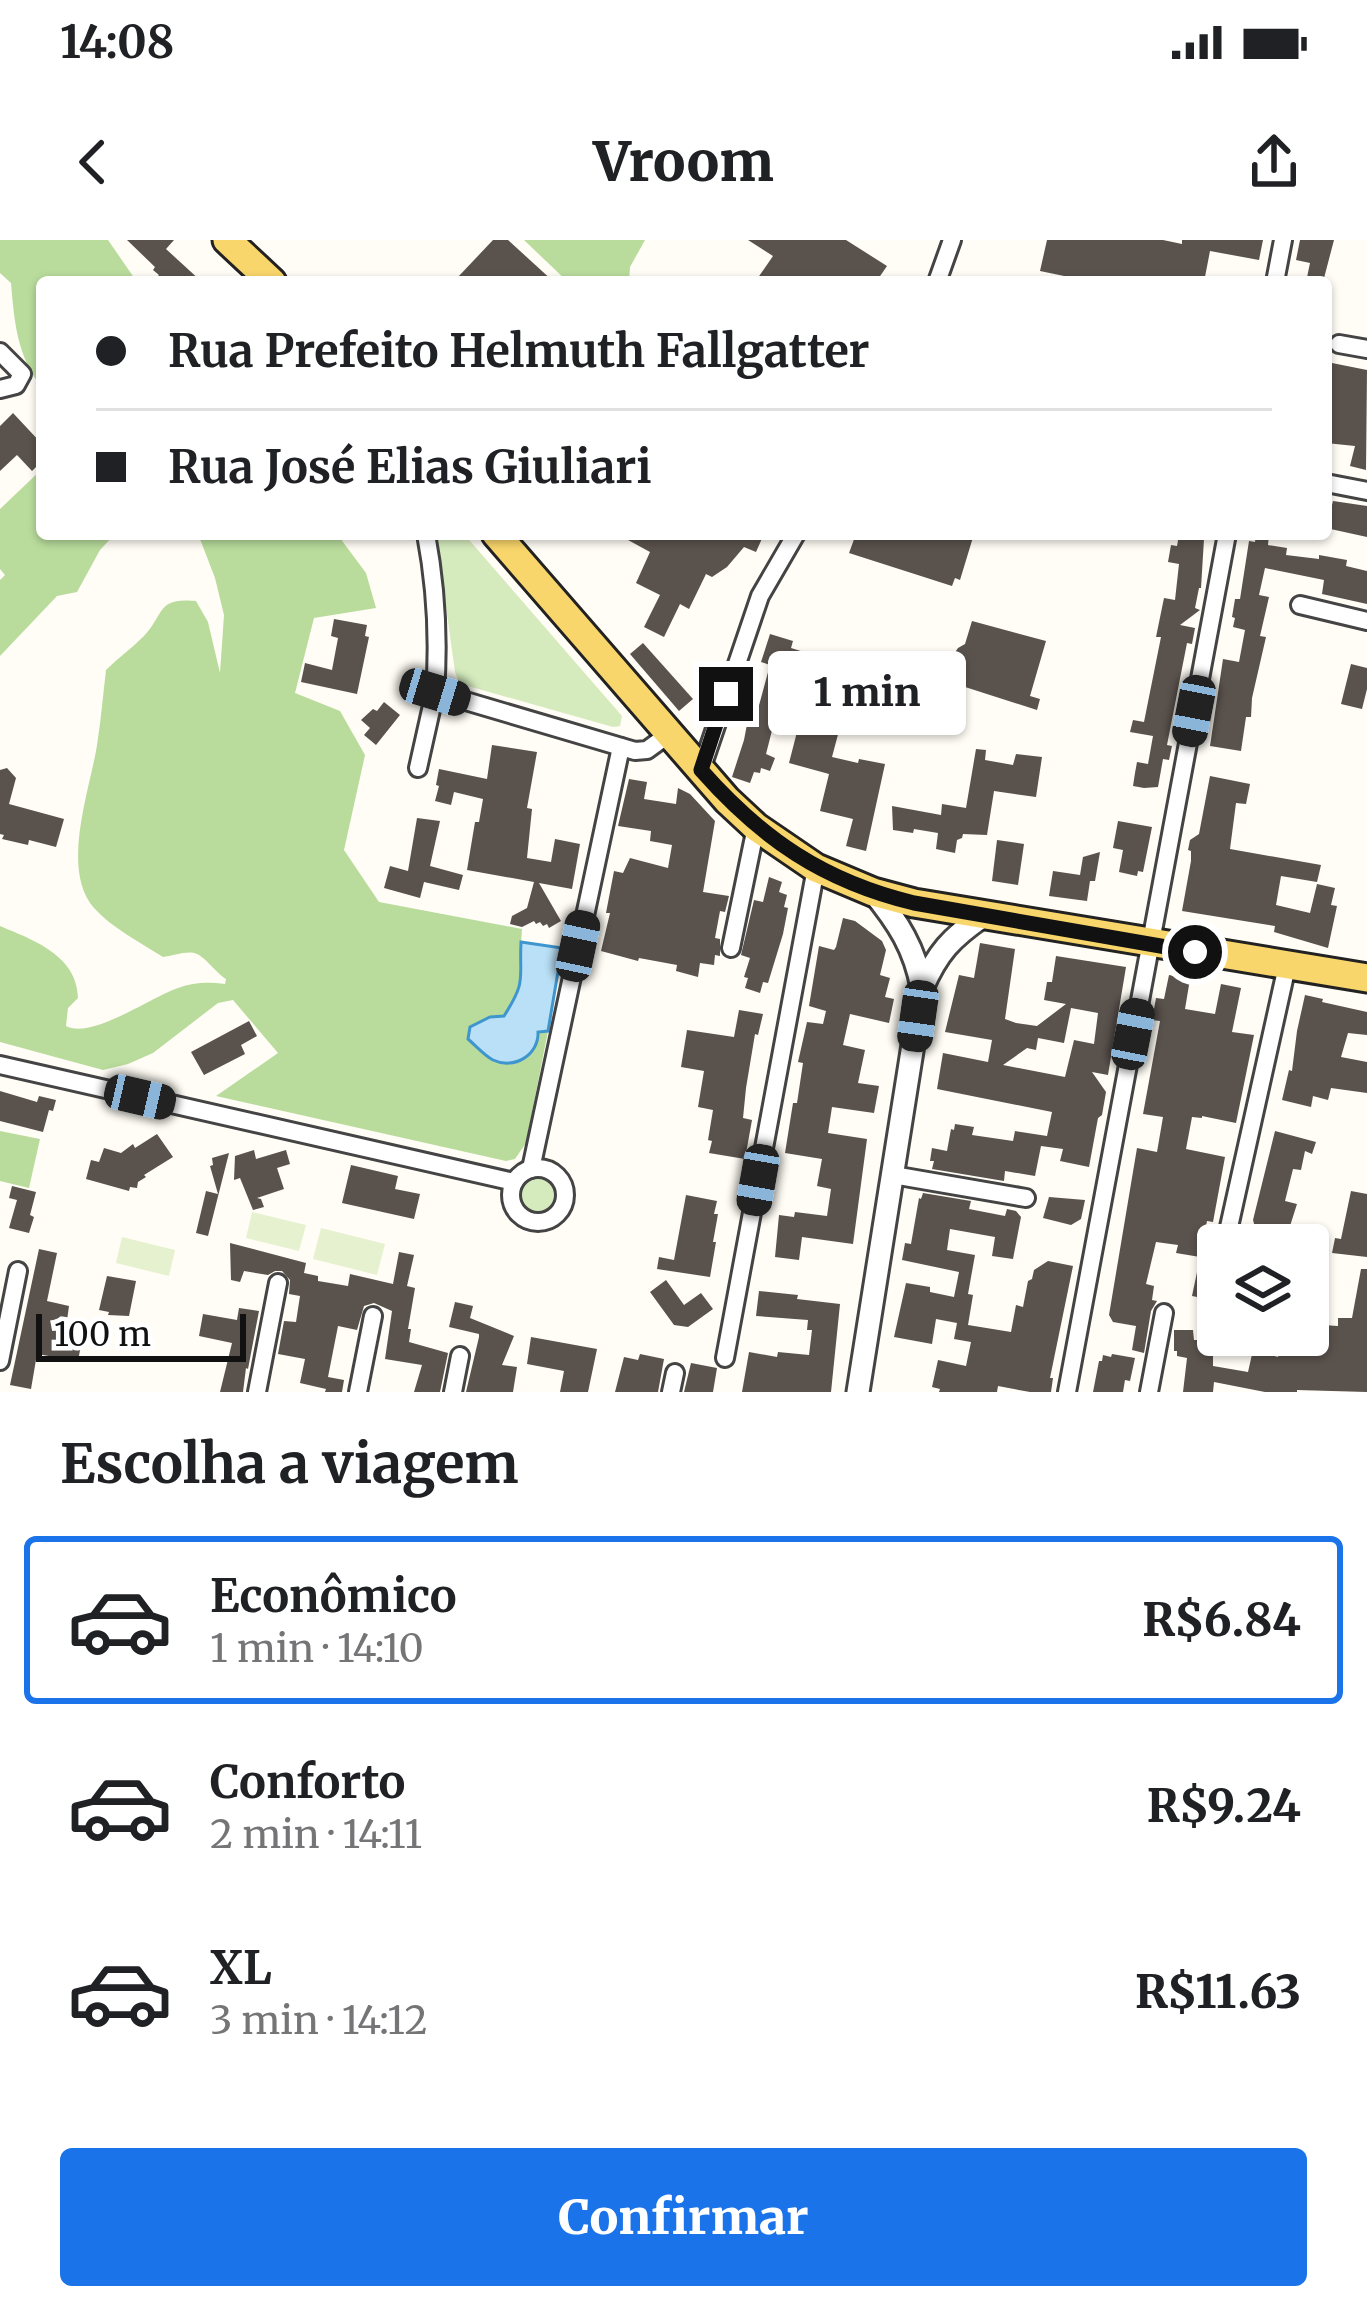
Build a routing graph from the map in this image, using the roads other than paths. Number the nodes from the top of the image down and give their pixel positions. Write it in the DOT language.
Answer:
graph roads {
  1 [pos="226,240"];
  2 [pos="952,240"];
  3 [pos="1283,240"];
  4 [pos="265,276"];
  5 [pos="939,276"];
  6 [pos="1276,276"];
  7 [pos="1339,344"];
  8 [pos="1367,349"];
  9 [pos="0,352"];
  10 [pos="0,389"];
  11 [pos="1332,484"];
  12 [pos="1367,491"];
  13 [pos="427,540"];
  14 [pos="501,540"];
  15 [pos="793,540"];
  16 [pos="1226,540"];
  17 [pos="1300,605"];
  18 [pos="1367,621"];
  19 [pos="435,692"];
  20 [pos="669,734"];
  21 [pos="621,747"];
  22 [pos="418,768"];
  23 [pos="701,770"];
  24 [pos="756,826"];
  25 [pos="816,868"];
  26 [pos="873,892"];
  27 [pos="983,916"];
  28 [pos="1150,944"];
  29 [pos="731,948"];
  30 [pos="1287,966"];
  31 [pos="1367,978"];
  32 [pos="922,988"];
  33 [pos="0,1065"];
  34 [pos="531,1169"];
  35 [pos="893,1175"];
  36 [pos="514,1182"];
  37 [pos="1025,1198"];
  38 [pos="1231,1224"];
  39 [pos="19,1271"];
  40 [pos="278,1283"];
  41 [pos="1164,1313"];
  42 [pos="373,1316"];
  43 [pos="460,1356"];
  44 [pos="724,1358"];
  45 [pos="0,1360"];
  46 [pos="257,1392"];
  47 [pos="358,1392"];
  48 [pos="453,1392"];
  49 [pos="859,1392"];
  50 [pos="1067,1392"];
  51 [pos="1149,1392"];
  1 -- 4 [label="main road"];
  2 -- 5 [label="street"];
  3 -- 6 [label="street"];
  7 -- 8 [label="street"];
  9 -- 10 [label="street"];
  11 -- 12 [label="street"];
  13 -- 19 [label="street"];
  14 -- 20 [label="main road"];
  15 -- 23 [label="street"];
  16 -- 28 [label="street"];
  17 -- 18 [label="street"];
  19 -- 21 [label="street"];
  19 -- 22 [label="street"];
  20 -- 21 [label="street"];
  20 -- 23 [label="main road"];
  21 -- 34 [label="street"];
  23 -- 24 [label="main road"];
  24 -- 25 [label="main road"];
  24 -- 29 [label="street"];
  25 -- 26 [label="main road"];
  25 -- 44 [label="street"];
  26 -- 27 [label="main road"];
  26 -- 32 [label="street"];
  27 -- 28 [label="main road"];
  27 -- 32 [label="street"];
  28 -- 30 [label="main road"];
  28 -- 50 [label="street"];
  30 -- 31 [label="main road"];
  30 -- 38 [label="street"];
  32 -- 35 [label="street"];
  33 -- 36 [label="street"];
  34 -- 36 [label="street"];
  34 -- 36 [label="street"];
  35 -- 37 [label="street"];
  35 -- 49 [label="street"];
  39 -- 45 [label="street"];
  40 -- 46 [label="street"];
  41 -- 51 [label="street"];
  42 -- 47 [label="street"];
  43 -- 48 [label="street"];
}
